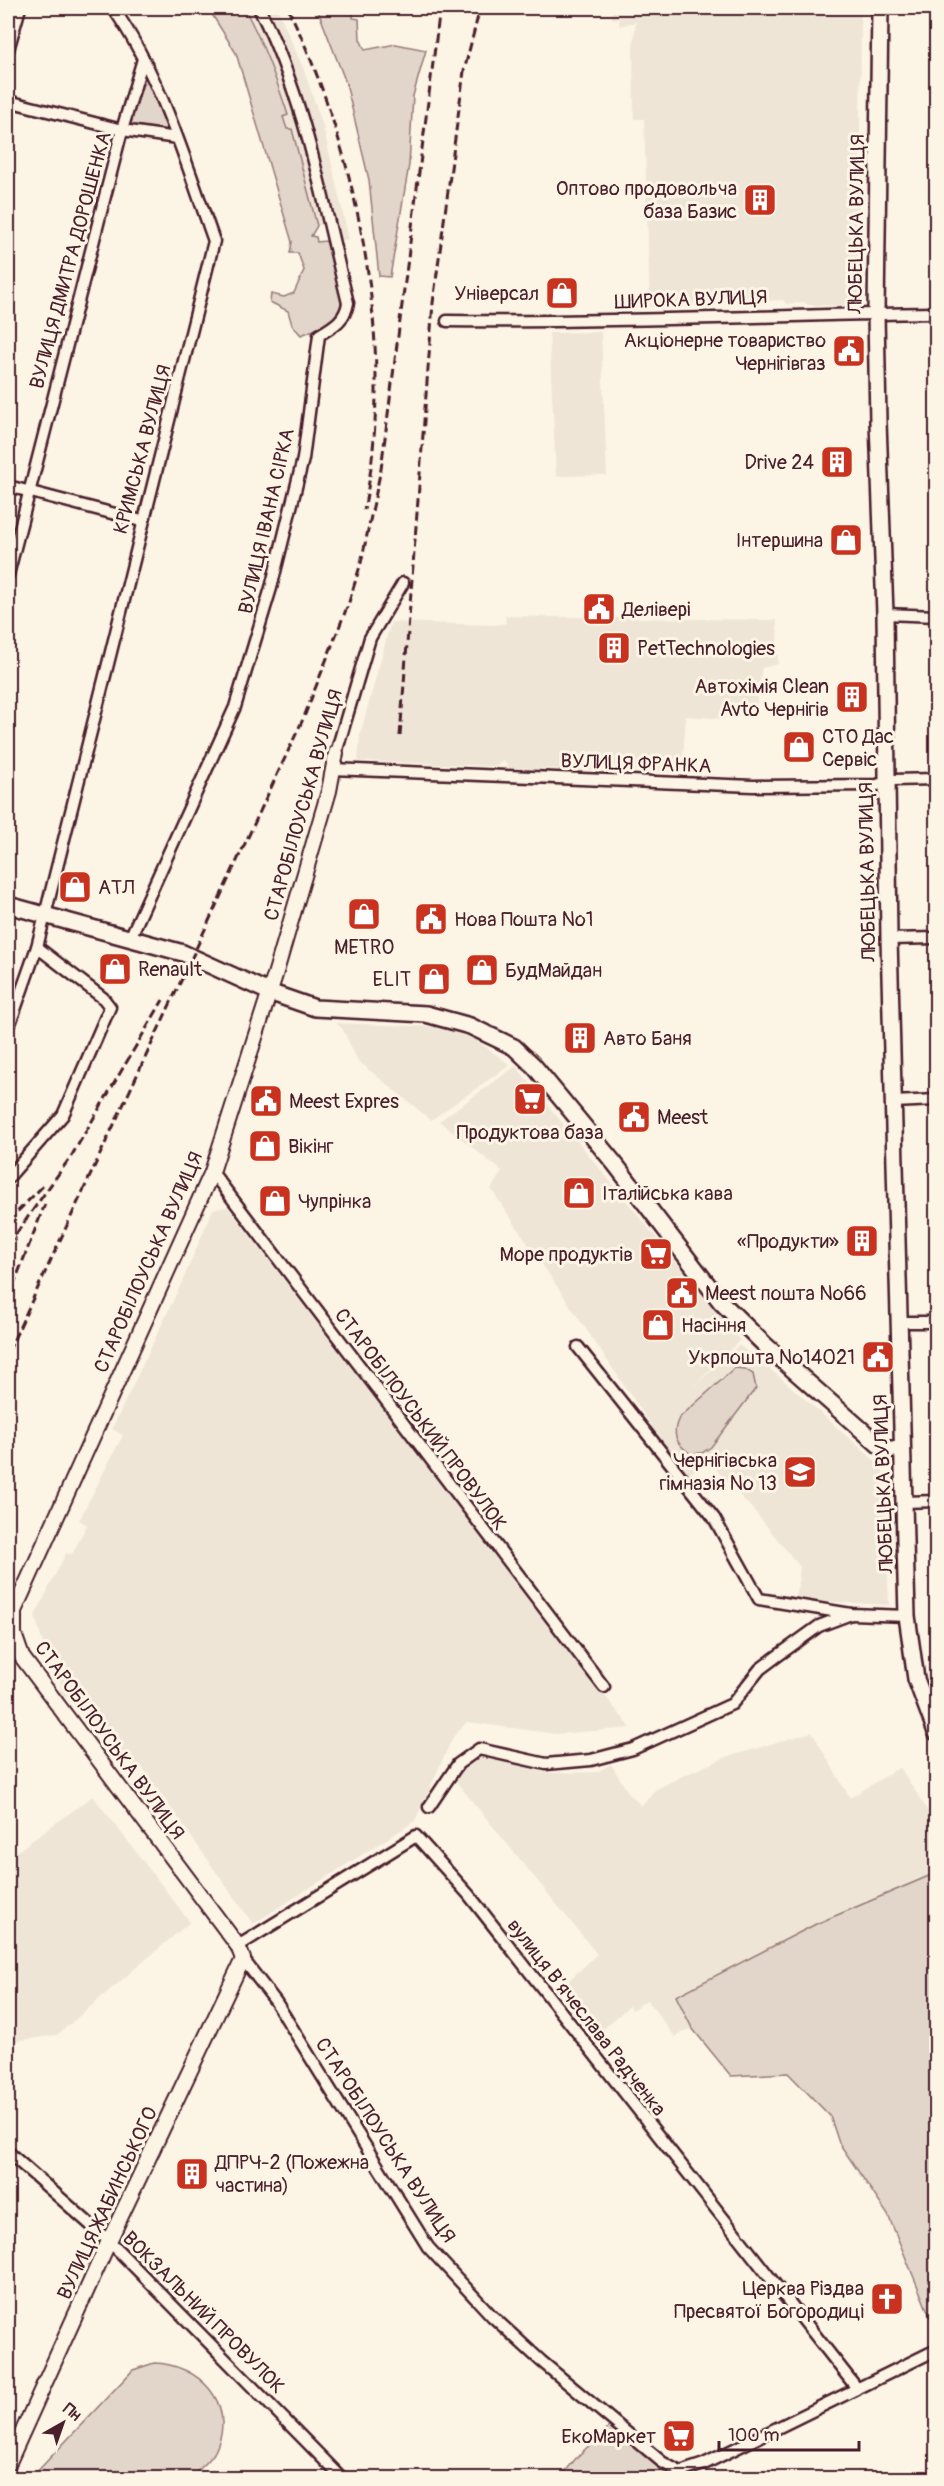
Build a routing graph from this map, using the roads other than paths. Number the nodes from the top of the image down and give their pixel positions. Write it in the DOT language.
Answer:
graph roads {
  1 [pos="20,8"];
  2 [pos="113,8"];
  3 [pos="259,8"];
  4 [pos="880,8"];
  5 [pos="8,50"];
  6 [pos="143,59"];
  7 [pos="8,101"];
  8 [pos="122,130"];
  9 [pos="177,138"];
  10 [pos="876,313"];
  11 [pos="936,313"];
  12 [pos="447,321"];
  13 [pos="8,486"];
  14 [pos="28,492"];
  15 [pos="142,520"];
  16 [pos="8,575"];
  17 [pos="403,583"];
  18 [pos="885,614"];
  19 [pos="936,616"];
  20 [pos="336,753"];
  21 [pos="332,769"];
  22 [pos="936,779"];
  23 [pos="886,784"];
  24 [pos="8,905"];
  25 [pos="45,915"];
  26 [pos="130,938"];
  27 [pos="936,938"];
  28 [pos="889,939"];
  29 [pos="37,947"];
  30 [pos="269,992"];
  31 [pos="8,1025"];
  32 [pos="936,1100"];
  33 [pos="894,1102"];
  34 [pos="212,1172"];
  35 [pos="8,1178"];
  36 [pos="900,1322"];
  37 [pos="936,1322"];
  38 [pos="578,1347"];
  39 [pos="902,1449"];
  40 [pos="936,1501"];
  41 [pos="904,1502"];
  42 [pos="851,1614"];
  43 [pos="907,1616"];
  44 [pos="604,1687"];
  45 [pos="936,1732"];
  46 [pos="429,1808"];
  47 [pos="241,1953"];
  48 [pos="8,2152"];
  49 [pos="109,2241"];
  50 [pos="936,2350"];
  51 [pos="856,2387"];
  52 [pos="8,2464"];
  53 [pos="682,2475"];
  54 [pos="342,2478"];
  1 -- 5 [label="street"];
  2 -- 6 [label="street, КРИМСЬКА ВУЛИЦЯ"];
  3 -- 26 [label="street, ВУЛИЦЯ ІВАНА СІРКА"];
  4 -- 10 [label="main road, ЛЮБЕЦЬКА ВУЛИЦЯ"];
  6 -- 8 [label="street, ВУЛИЦЯ ДМИТРА ДОРОШЕНКА"];
  6 -- 9 [label="street, КРИМСЬКА ВУЛИЦЯ"];
  7 -- 8 [label="street"];
  8 -- 9 [label="street"];
  8 -- 14 [label="street, ВУЛИЦЯ ДМИТРА ДОРОШЕНКА"];
  9 -- 15 [label="street, КРИМСЬКА ВУЛИЦЯ"];
  10 -- 11 [label="street, ШИРОКА ВУЛИЦЯ"];
  10 -- 12 [label="street, ШИРОКА ВУЛИЦЯ"];
  10 -- 18 [label="main road, ЛЮБЕЦЬКА ВУЛИЦЯ"];
  13 -- 14 [label="street"];
  14 -- 15 [label="street"];
  14 -- 16 [label="street, ВУЛИЦЯ ДМИТРА ДОРОШЕНКА"];
  15 -- 25 [label="street, КРИМСЬКА ВУЛИЦЯ"];
  17 -- 20 [label="street, СТАРОБІЛОУСЬКА ВУЛИЦЯ"];
  18 -- 19 [label="street"];
  18 -- 23 [label="main road, ЛЮБЕЦЬКА ВУЛИЦЯ"];
  20 -- 21 [label="street, СТАРОБІЛОУСЬКА ВУЛИЦЯ"];
  21 -- 23 [label="street, ВУЛИЦЯ ФРАНКА"];
  21 -- 30 [label="street, СТАРОБІЛОУСЬКА ВУЛИЦЯ"];
  22 -- 23 [label="street, ВУЛИЦЯ ФРАНКА"];
  23 -- 28 [label="main road, ЛЮБЕЦЬКА ВУЛИЦЯ"];
  24 -- 25 [label="main road"];
  25 -- 26 [label="main road"];
  25 -- 29 [label="street, КРИМСЬКА ВУЛИЦЯ"];
  26 -- 30 [label="main road"];
  27 -- 28 [label="street"];
  28 -- 33 [label="main road, ЛЮБЕЦЬКА ВУЛИЦЯ"];
  29 -- 31 [label="street, КРИМСЬКА ВУЛИЦЯ"];
  29 -- 35 [label="street"];
  30 -- 34 [label="street, СТАРОБІЛОУСЬКА ВУЛИЦЯ"];
  30 -- 39 [label="main road"];
  32 -- 33 [label="street"];
  33 -- 36 [label="main road, ЛЮБЕЦЬКА ВУЛИЦЯ"];
  34 -- 44 [label="street, СТАРОБІЛОУСЬКИЙ ПРОВУЛОК"];
  34 -- 47 [label="street, СТАРОБІЛОУСЬКА ВУЛИЦЯ"];
  36 -- 37 [label="street"];
  36 -- 39 [label="main road, ЛЮБЕЦЬКА ВУЛИЦЯ"];
  38 -- 42 [label="street"];
  39 -- 41 [label="main road, ЛЮБЕЦЬКА ВУЛИЦЯ"];
  40 -- 41 [label="street"];
  41 -- 43 [label="main road, ЛЮБЕЦЬКА ВУЛИЦЯ"];
  42 -- 43 [label="street"];
  42 -- 46 [label="street"];
  43 -- 45 [label="main road, ЛЮБЕЦЬКА ВУЛИЦЯ"];
  47 -- 49 [label="street, ВУЛИЦЯ ЖАБИНСЬКОГО"];
  47 -- 51 [label="street, вулиця Вʼячеслава Радченка"];
  47 -- 53 [label="street, СТАРОБІЛОУСЬКА ВУЛИЦЯ"];
  48 -- 49 [label="street, ВОКЗАЛЬНИЙ ПРОВУЛОК"];
  49 -- 52 [label="street, ВУЛИЦЯ ЖАБИНСЬКОГО"];
  49 -- 54 [label="street, ВОКЗАЛЬНИЙ ПРОВУЛОК"];
  50 -- 51 [label="street"];
  51 -- 53 [label="street"];
}
